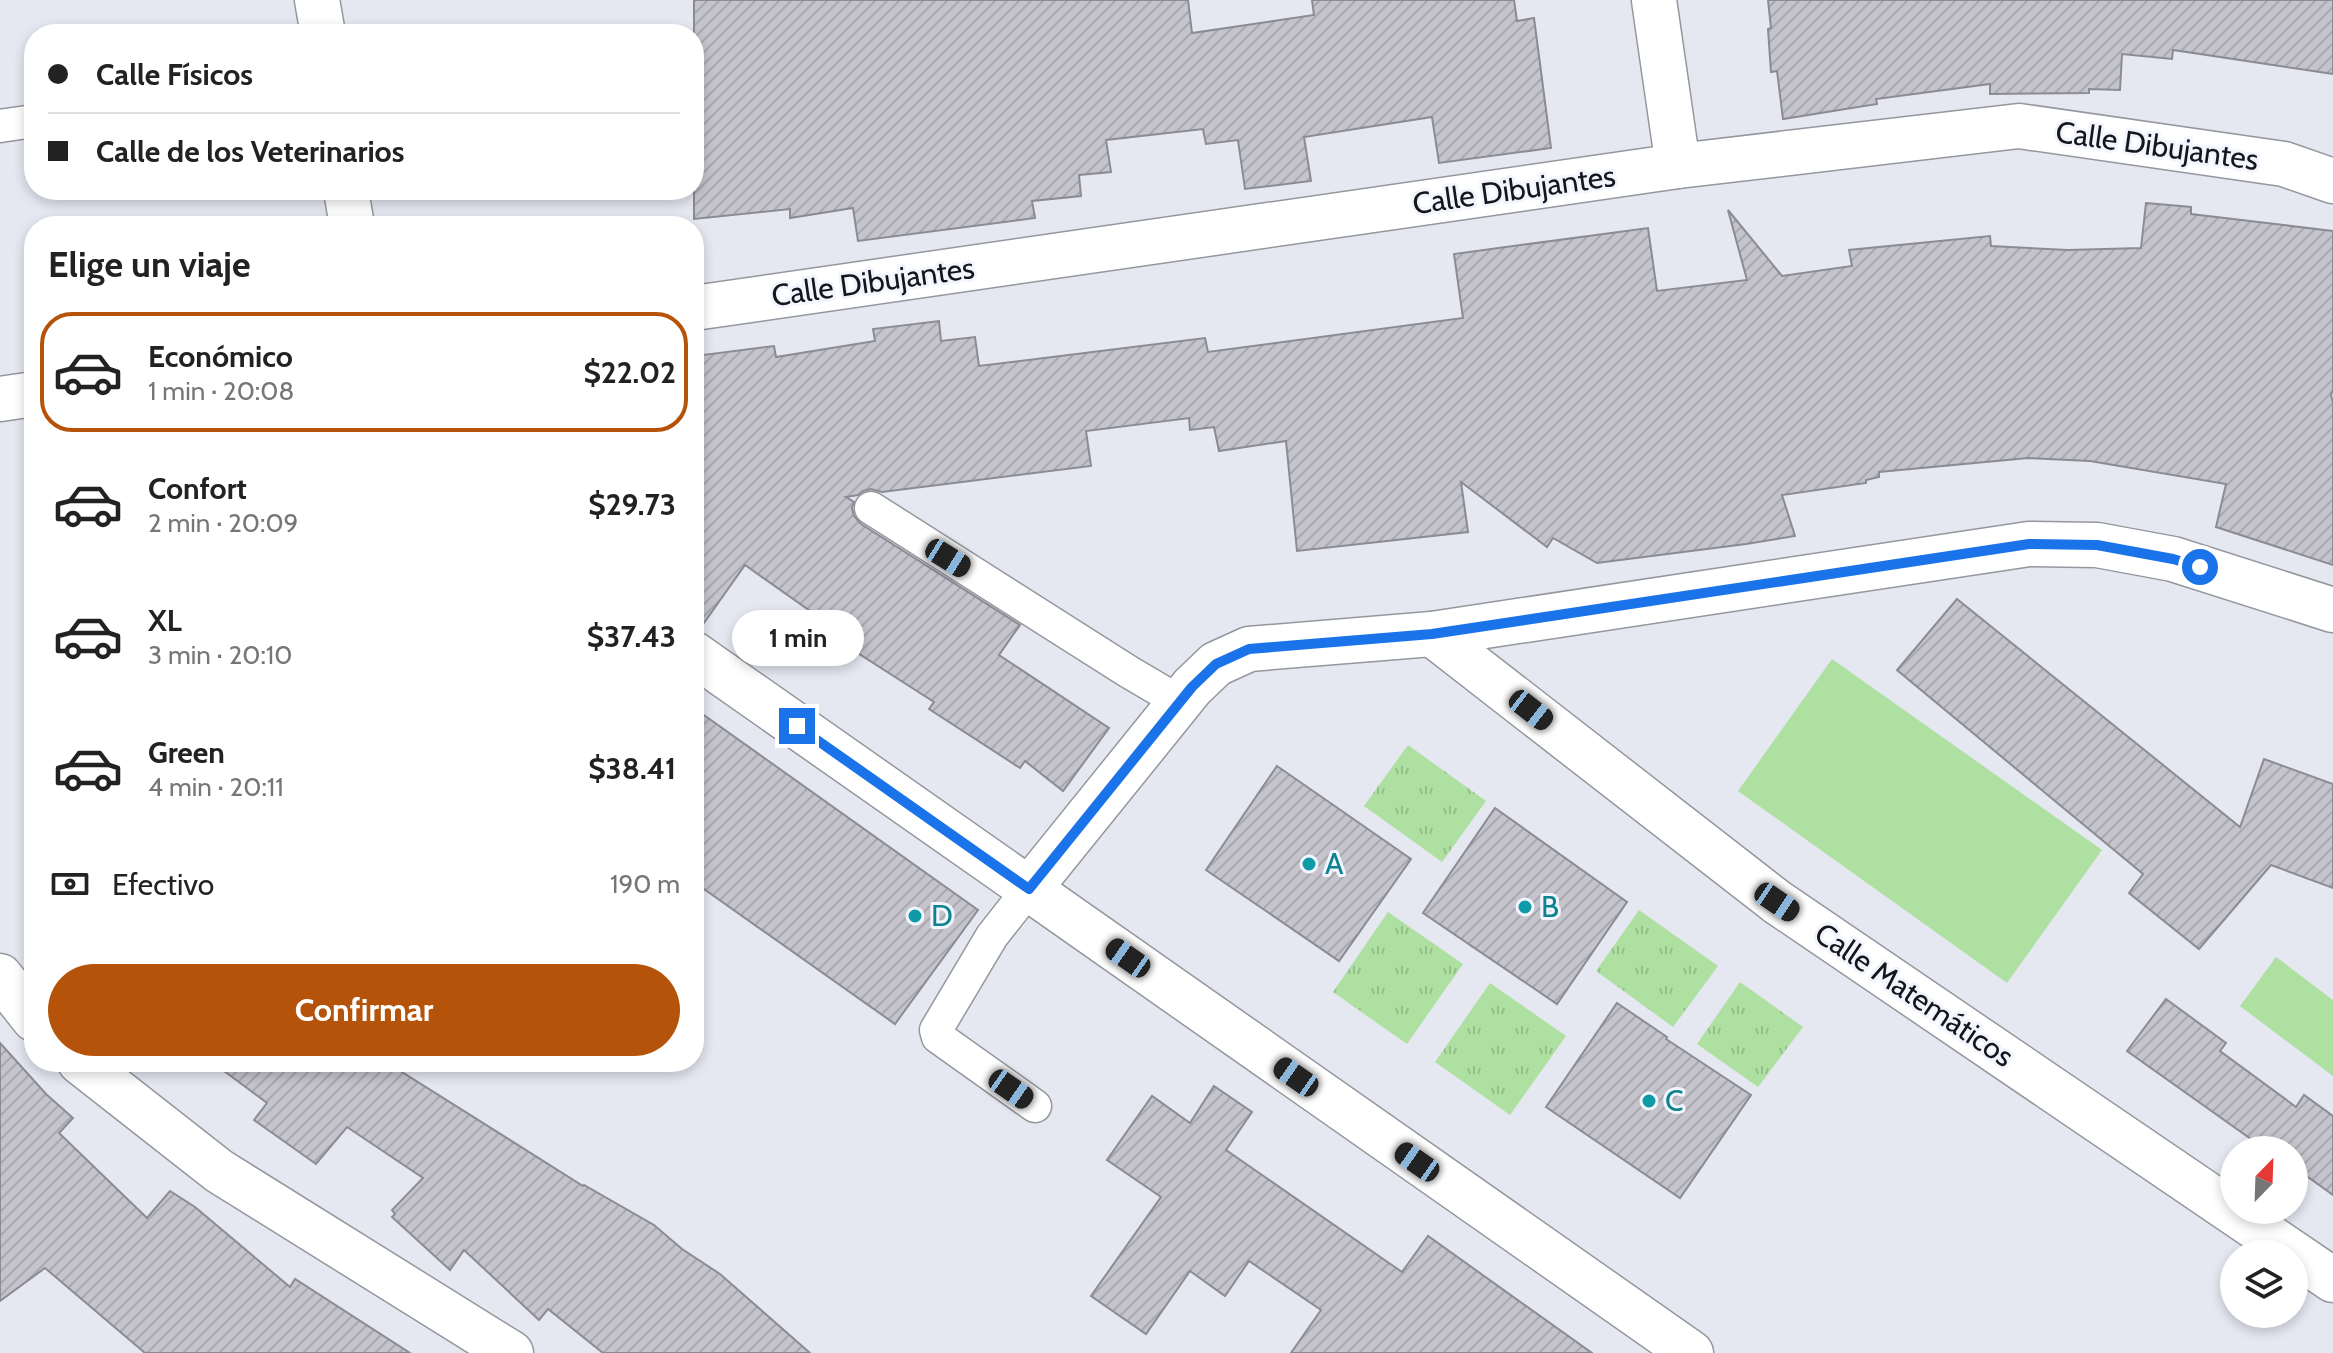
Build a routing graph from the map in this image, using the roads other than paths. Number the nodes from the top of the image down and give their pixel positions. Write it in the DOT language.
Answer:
graph roads {
  1 [pos="317,0"];
  2 [pos="1654,0"];
  3 [pos="321,24"];
  4 [pos="24,122"];
  5 [pos="0,126"];
  6 [pos="1678,166"];
  7 [pos="2333,181"];
  8 [pos="704,307"];
  9 [pos="24,395"];
  10 [pos="0,399"];
  11 [pos="871,508"];
  12 [pos="2333,610"];
  13 [pos="1432,634"];
  14 [pos="704,661"];
  15 [pos="1180,702"];
  16 [pos="1029,889"];
  17 [pos="0,976"];
  18 [pos="24,1006"];
  19 [pos="93,1072"];
  20 [pos="1035,1106"];
  21 [pos="2333,1280"];
  22 [pos="511,1353"];
  23 [pos="1691,1353"];
  1 -- 3 [label="street"];
  2 -- 6 [label="street"];
  4 -- 5 [label="lane"];
  6 -- 7 [label="street, Calle Dibujantes"];
  6 -- 8 [label="street, Calle Dibujantes"];
  9 -- 10 [label="street"];
  11 -- 15 [label="lane"];
  12 -- 13 [label="street"];
  13 -- 15 [label="street"];
  13 -- 21 [label="street, Calle Matemáticos"];
  14 -- 16 [label="street"];
  15 -- 16 [label="street"];
  16 -- 20 [label="lane"];
  16 -- 23 [label="street"];
  17 -- 18 [label="street"];
  19 -- 22 [label="street"];
}
